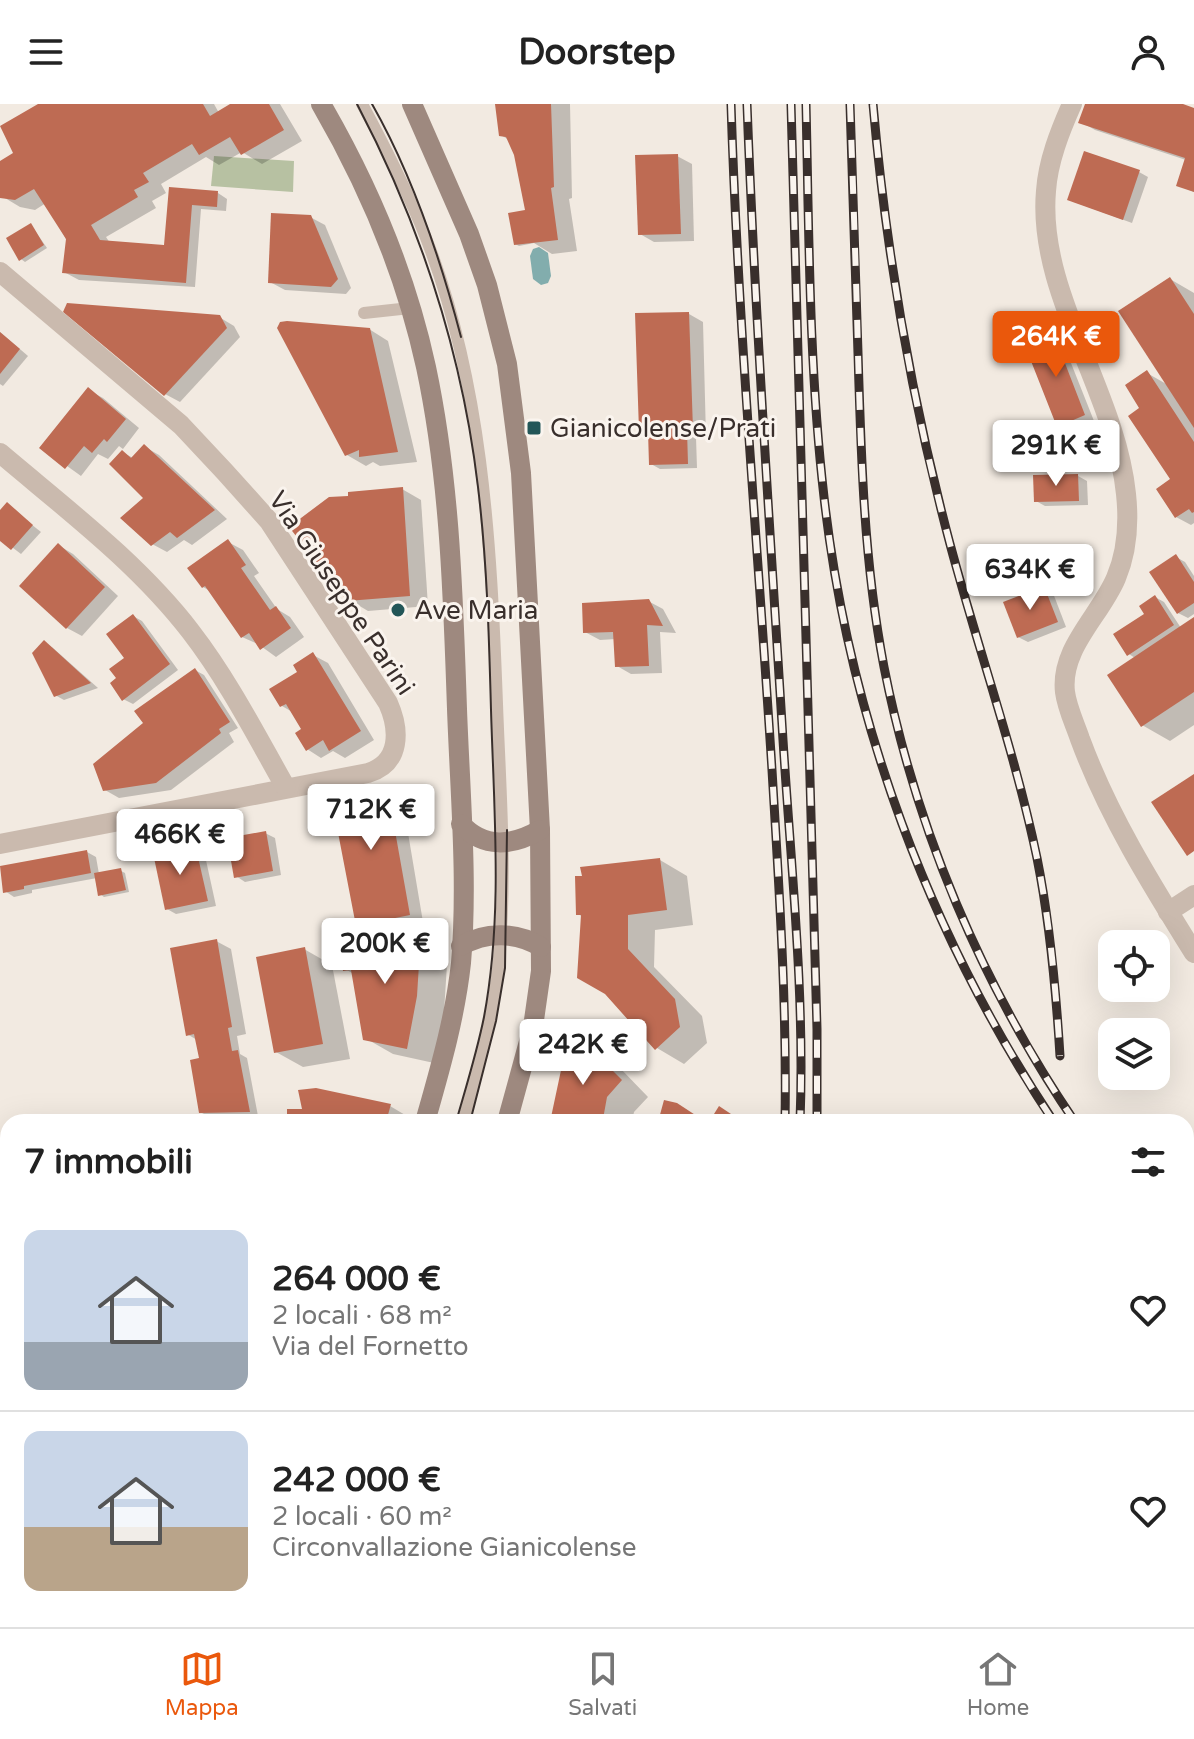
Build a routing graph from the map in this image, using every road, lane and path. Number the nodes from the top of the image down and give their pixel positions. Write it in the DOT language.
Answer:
graph roads {
  1 [pos="321,104"];
  2 [pos="362,104"];
  3 [pos="412,104"];
  4 [pos="1072,104"];
  5 [pos="0,272"];
  6 [pos="410,308"];
  7 [pos="364,313"];
  8 [pos="0,453"];
  9 [pos="286,788"];
  10 [pos="461,824"];
  11 [pos="540,830"];
  12 [pos="502,843"];
  13 [pos="0,844"];
  14 [pos="1194,895"];
  15 [pos="1168,912"];
  16 [pos="501,935"];
  17 [pos="1192,945"];
  18 [pos="461,946"];
  19 [pos="541,947"];
  20 [pos="427,1114"];
  21 [pos="465,1114"];
  22 [pos="509,1114"];
  1 -- 6 [label="main road"];
  2 -- 12 [label="lane"];
  3 -- 11 [label="main road"];
  4 -- 15 [label="street"];
  5 -- 9 [label="street, Via Giuseppe Parini"];
  6 -- 7 [label="lane"];
  6 -- 10 [label="main road"];
  8 -- 9 [label="street"];
  9 -- 13 [label="street"];
  10 -- 12 [label="main road"];
  10 -- 18 [label="main road"];
  11 -- 12 [label="main road"];
  11 -- 19 [label="main road"];
  12 -- 16 [label="lane"];
  14 -- 15 [label="street"];
  15 -- 17 [label="street"];
  16 -- 18 [label="main road"];
  16 -- 19 [label="main road"];
  16 -- 21 [label="lane"];
  18 -- 20 [label="main road"];
  19 -- 22 [label="main road"];
}
